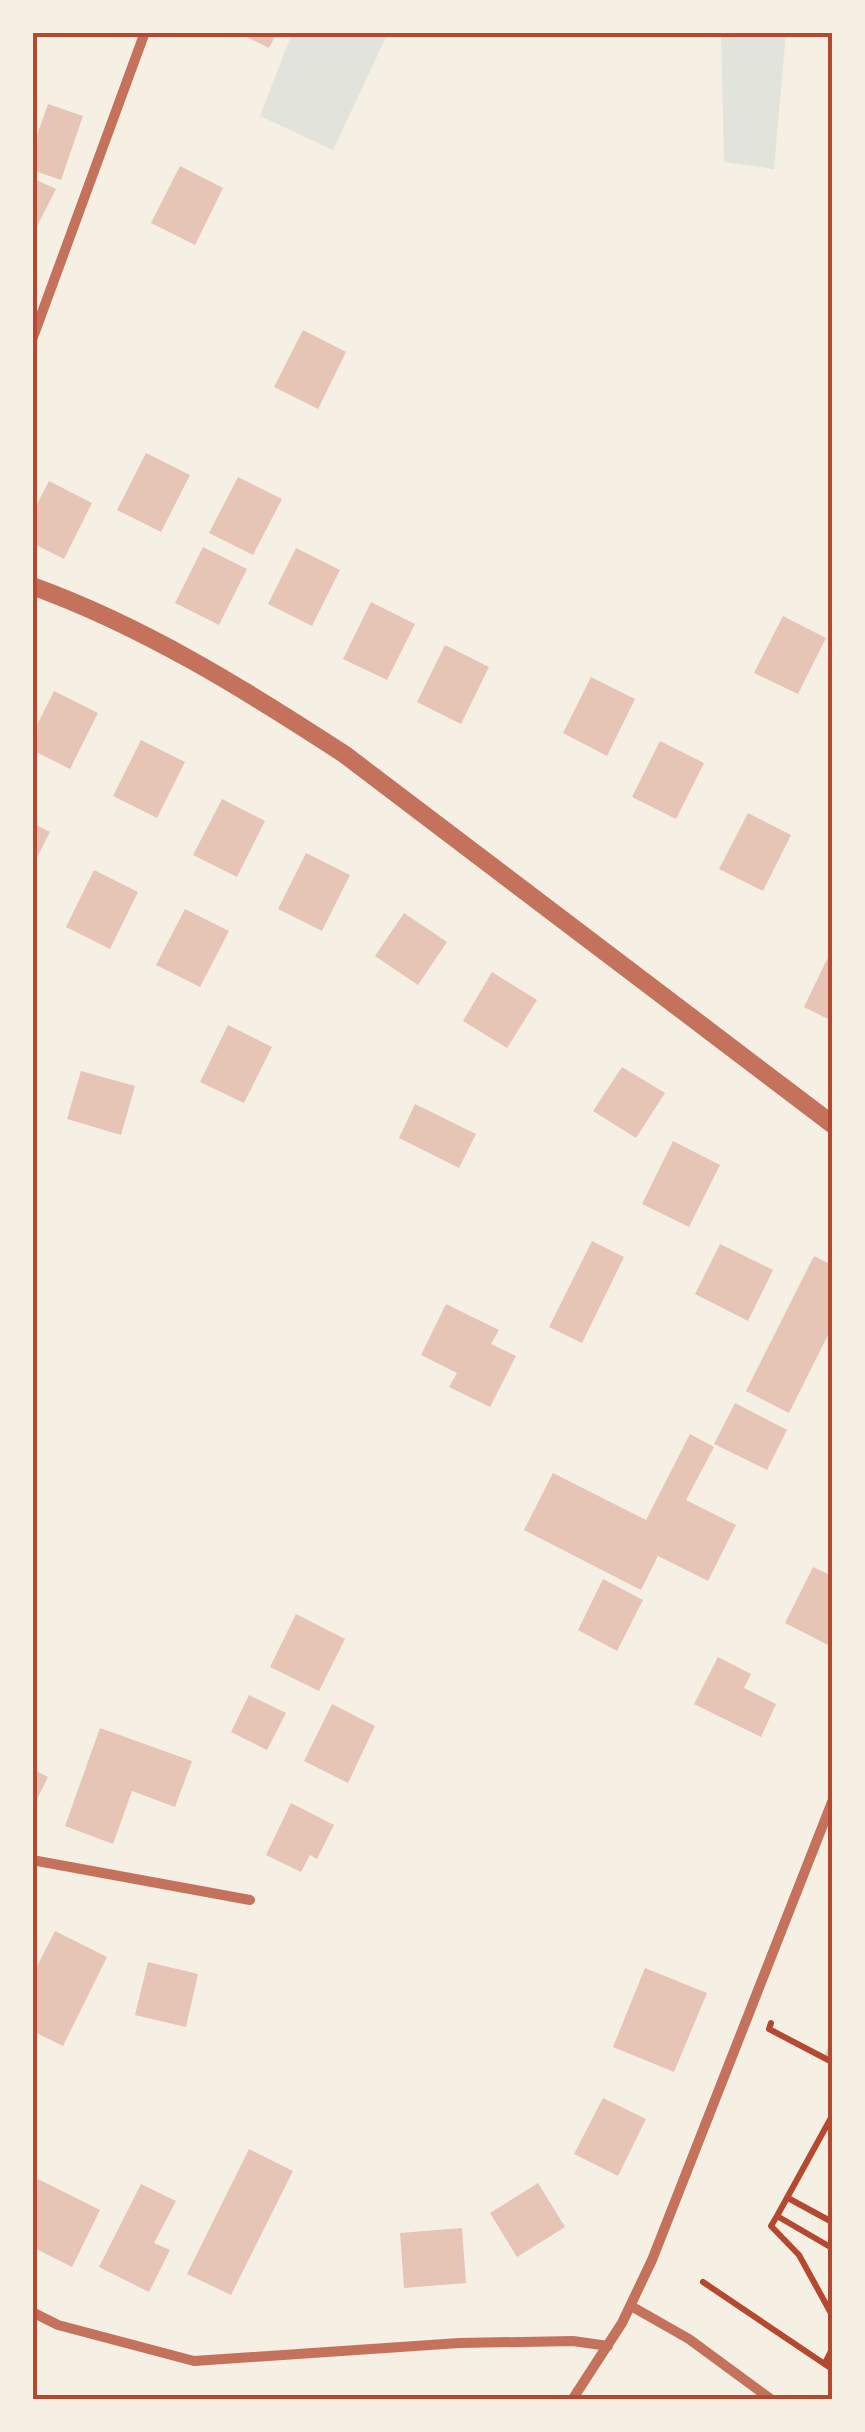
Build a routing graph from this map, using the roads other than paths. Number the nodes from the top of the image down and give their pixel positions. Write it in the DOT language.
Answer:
graph roads {
  1 [pos="144,32"];
  2 [pos="32,340"];
  3 [pos="32,586"];
  4 [pos="832,1124"];
  5 [pos="832,1802"];
  6 [pos="36,1861"];
  7 [pos="32,1876"];
  8 [pos="250,1900"];
  9 [pos="631,2306"];
  10 [pos="32,2312"];
  11 [pos="608,2346"];
  12 [pos="572,2400"];
  13 [pos="772,2400"];
  1 -- 2 [label="street"];
  3 -- 4 [label="street"];
  5 -- 9 [label="street"];
  6 -- 7 [label="street"];
  6 -- 8 [label="street"];
  9 -- 11 [label="street"];
  9 -- 13 [label="street"];
  10 -- 11 [label="street"];
  11 -- 12 [label="street"];
}
